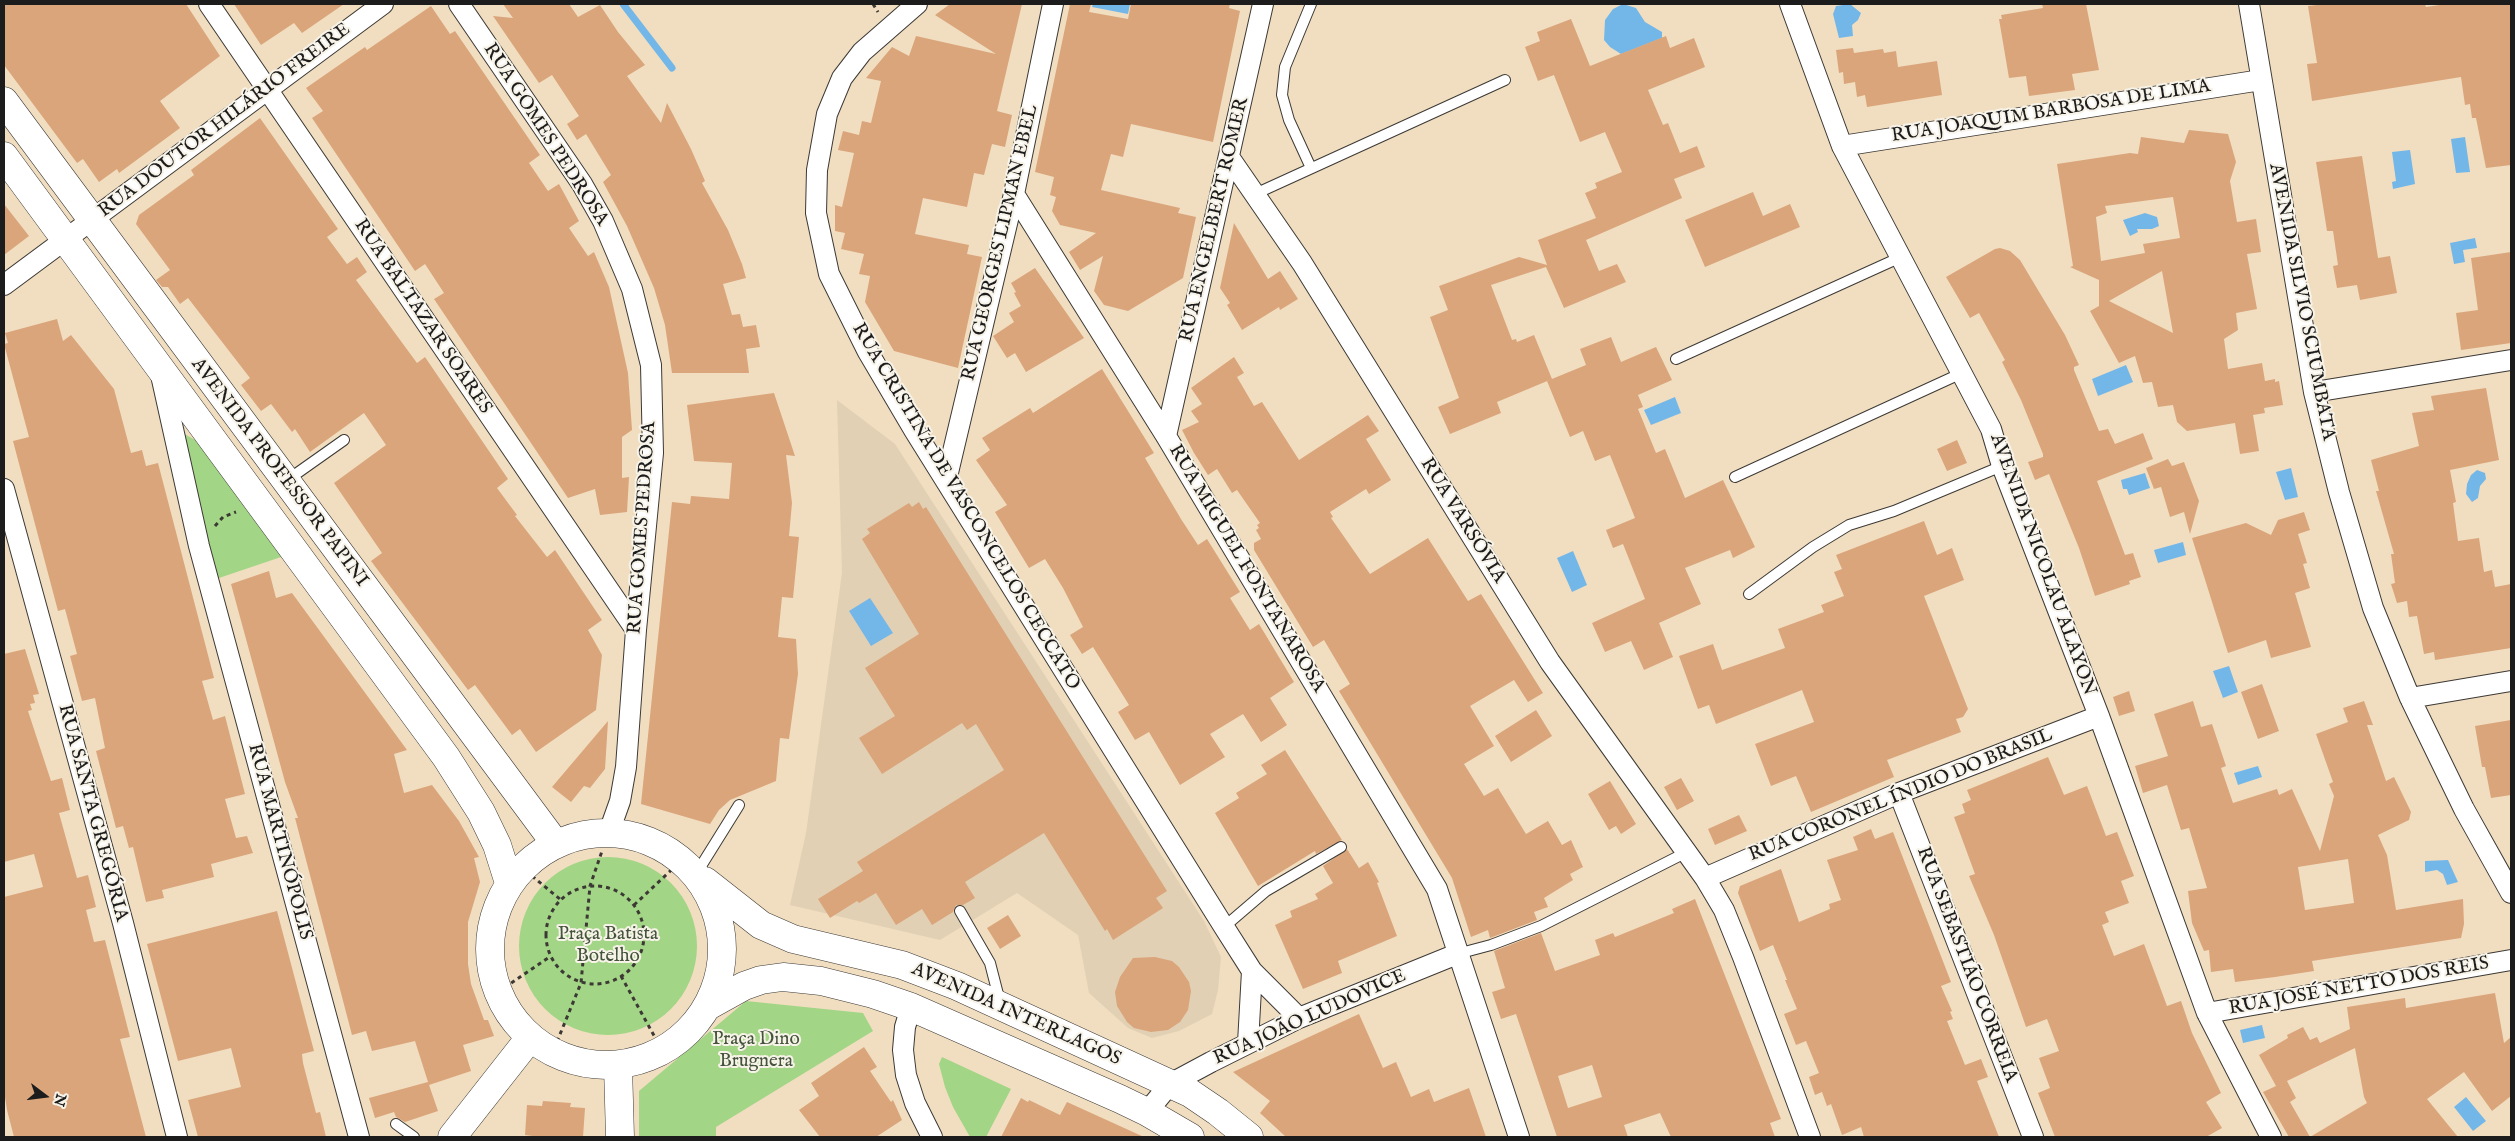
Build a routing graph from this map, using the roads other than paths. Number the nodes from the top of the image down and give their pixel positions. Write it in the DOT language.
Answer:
graph roads {
  1 [pos="209,4"];
  2 [pos="383,4"];
  3 [pos="459,4"];
  4 [pos="917,4"];
  5 [pos="1053,4"];
  6 [pos="1264,4"];
  7 [pos="1311,4"];
  8 [pos="1790,4"];
  9 [pos="2249,4"];
  10 [pos="1505,80"];
  11 [pos="2261,80"];
  12 [pos="267,88"];
  13 [pos="4,102"];
  14 [pos="1842,146"];
  15 [pos="4,156"];
  16 [pos="1229,157"];
  17 [pos="1311,168"];
  18 [pos="1014,194"];
  19 [pos="1255,194"];
  20 [pos="91,220"];
  21 [pos="65,238"];
  22 [pos="1901,257"];
  23 [pos="4,285"];
  24 [pos="1676,359"];
  25 [pos="2511,360"];
  26 [pos="160,371"];
  27 [pos="1962,373"];
  28 [pos="2314,392"];
  29 [pos="251,436"];
  30 [pos="1166,436"];
  31 [pos="344,440"];
  32 [pos="223,455"];
  33 [pos="2002,466"];
  34 [pos="1735,477"];
  35 [pos="946,481"];
  36 [pos="285,482"];
  37 [pos="4,489"];
  38 [pos="1749,594"];
  39 [pos="636,630"];
  40 [pos="2511,681"];
  41 [pos="2410,698"];
  42 [pos="2098,716"];
  43 [pos="1899,793"];
  44 [pos="739,804"];
  45 [pos="609,832"];
  46 [pos="554,843"];
  47 [pos="1341,847"];
  48 [pos="1686,853"];
  49 [pos="688,867"];
  50 [pos="515,875"];
  51 [pos="1705,878"];
  52 [pos="2511,893"];
  53 [pos="960,911"];
  54 [pos="1224,927"];
  55 [pos="1457,954"];
  56 [pos="2511,960"];
  57 [pos="1252,972"];
  58 [pos="708,1006"];
  59 [pos="1001,1006"];
  60 [pos="911,1007"];
  61 [pos="2207,1013"];
  62 [pos="1299,1018"];
  63 [pos="1248,1043"];
  64 [pos="541,1045"];
  65 [pos="618,1066"];
  66 [pos="1170,1084"];
  67 [pos="1147,1112"];
  68 [pos="396,1124"];
  69 [pos="177,1137"];
  70 [pos="359,1137"];
  71 [pos="414,1137"];
  72 [pos="452,1137"];
  73 [pos="620,1137"];
  74 [pos="932,1137"];
  75 [pos="1190,1137"];
  76 [pos="1249,1137"];
  77 [pos="1519,1137"];
  78 [pos="1810,1137"];
  79 [pos="2033,1137"];
  80 [pos="2271,1137"];
  1 -- 12 [label="street, RUA BALTAZAR SOARES"];
  2 -- 12 [label="street, RUA DOUTOR HILÁRIO FREIRE"];
  3 -- 39 [label="street, RUA GOMES PEDROSA"];
  4 -- 35 [label="street, RUA CRISTINA DE VASCONCELOS CECCATO"];
  5 -- 18 [label="street, RUA GEORGES LIPMAN EBEL"];
  6 -- 16 [label="street, RUA ENGELBERT ROMER"];
  7 -- 17 [label="lane"];
  8 -- 14 [label="street, AVENIDA NICOLAU ALAYON"];
  9 -- 11 [label="street, AVENIDA SILVIO SCIUMBATA"];
  10 -- 17 [label="lane"];
  11 -- 14 [label="street, RUA JOAQUIM BARBOSA DE LIMA"];
  11 -- 28 [label="street, AVENIDA SILVIO SCIUMBATA"];
  12 -- 20 [label="street, RUA DOUTOR HILÁRIO FREIRE"];
  12 -- 39 [label="street, RUA BALTAZAR SOARES"];
  13 -- 20 [label="main road, AVENIDA PROFESSOR PAPINI"];
  14 -- 22 [label="street, AVENIDA NICOLAU ALAYON"];
  15 -- 21 [label="main road, AVENIDA PROFESSOR PAPINI"];
  16 -- 19 [label="street, RUA VARSÓVIA"];
  16 -- 30 [label="street, RUA ENGELBERT ROMER"];
  17 -- 19 [label="lane"];
  18 -- 30 [label="street, RUA MIGUEL FONTANAROSA"];
  18 -- 35 [label="street, RUA GEORGES LIPMAN EBEL"];
  19 -- 48 [label="street, RUA VARSÓVIA"];
  20 -- 21 [label="street, RUA DOUTOR HILÁRIO FREIRE"];
  20 -- 29 [label="main road, AVENIDA PROFESSOR PAPINI"];
  21 -- 23 [label="street, RUA DOUTOR HILÁRIO FREIRE"];
  21 -- 26 [label="main road, AVENIDA PROFESSOR PAPINI"];
  22 -- 24 [label="lane"];
  22 -- 27 [label="street, AVENIDA NICOLAU ALAYON"];
  25 -- 28 [label="street"];
  26 -- 32 [label="main road, AVENIDA PROFESSOR PAPINI"];
  26 -- 70 [label="street, RUA MARTINÓPOLIS"];
  27 -- 33 [label="street, AVENIDA NICOLAU ALAYON"];
  27 -- 34 [label="lane"];
  28 -- 41 [label="street, AVENIDA SILVIO SCIUMBATA"];
  29 -- 32 [label="main road"];
  29 -- 36 [label="main road, AVENIDA PROFESSOR PAPINI"];
  30 -- 55 [label="street, RUA MIGUEL FONTANAROSA"];
  31 -- 36 [label="lane"];
  32 -- 50 [label="main road, AVENIDA PROFESSOR PAPINI"];
  33 -- 38 [label="lane"];
  33 -- 42 [label="street, AVENIDA NICOLAU ALAYON"];
  35 -- 54 [label="street, RUA CRISTINA DE VASCONCELOS CECCATO"];
  36 -- 46 [label="main road, AVENIDA PROFESSOR PAPINI"];
  37 -- 69 [label="street, RUA SANTA GREGÓRIA"];
  39 -- 45 [label="street, RUA GOMES PEDROSA"];
  40 -- 41 [label="street"];
  41 -- 52 [label="street, AVENIDA SILVIO SCIUMBATA"];
  42 -- 43 [label="street, RUA CORONEL ÍNDIO DO BRASIL"];
  42 -- 61 [label="street, AVENIDA NICOLAU ALAYON"];
  43 -- 51 [label="street, RUA CORONEL ÍNDIO DO BRASIL"];
  43 -- 79 [label="street, RUA SEBASTIÃO CORREIA"];
  44 -- 49 [label="lane"];
  45 -- 46 [label="main road"];
  45 -- 49 [label="main road"];
  46 -- 50 [label="main road"];
  47 -- 54 [label="lane"];
  48 -- 51 [label="street, RUA VARSÓVIA"];
  48 -- 55 [label="lane"];
  49 -- 58 [label="main road"];
  49 -- 59 [label="main road, AVENIDA INTERLAGOS"];
  50 -- 64 [label="main road"];
  51 -- 78 [label="street, RUA VARSÓVIA"];
  53 -- 59 [label="lane"];
  54 -- 57 [label="street, RUA CRISTINA DE VASCONCELOS CECCATO"];
  55 -- 62 [label="street, RUA JOÃO LUDOVICE"];
  55 -- 77 [label="street, RUA MIGUEL FONTANAROSA"];
  56 -- 61 [label="street, RUA JOSÉ NETTO DOS REIS"];
  57 -- 62 [label="street, RUA CRISTINA DE VASCONCELOS CECCATO"];
  57 -- 63 [label="street"];
  58 -- 60 [label="main road, AVENIDA INTERLAGOS"];
  58 -- 65 [label="main road"];
  59 -- 66 [label="main road, AVENIDA INTERLAGOS"];
  60 -- 67 [label="main road, AVENIDA INTERLAGOS"];
  60 -- 74 [label="street"];
  61 -- 80 [label="street, AVENIDA NICOLAU ALAYON"];
  62 -- 63 [label="street, RUA JOÃO LUDOVICE"];
  63 -- 66 [label="street, RUA JOÃO LUDOVICE"];
  64 -- 65 [label="main road"];
  64 -- 72 [label="main road"];
  65 -- 73 [label="main road"];
  66 -- 67 [label="street, RUA JOÃO LUDOVICE"];
  66 -- 76 [label="main road, AVENIDA INTERLAGOS"];
  67 -- 75 [label="main road, AVENIDA INTERLAGOS"];
  68 -- 71 [label="lane"];
}
